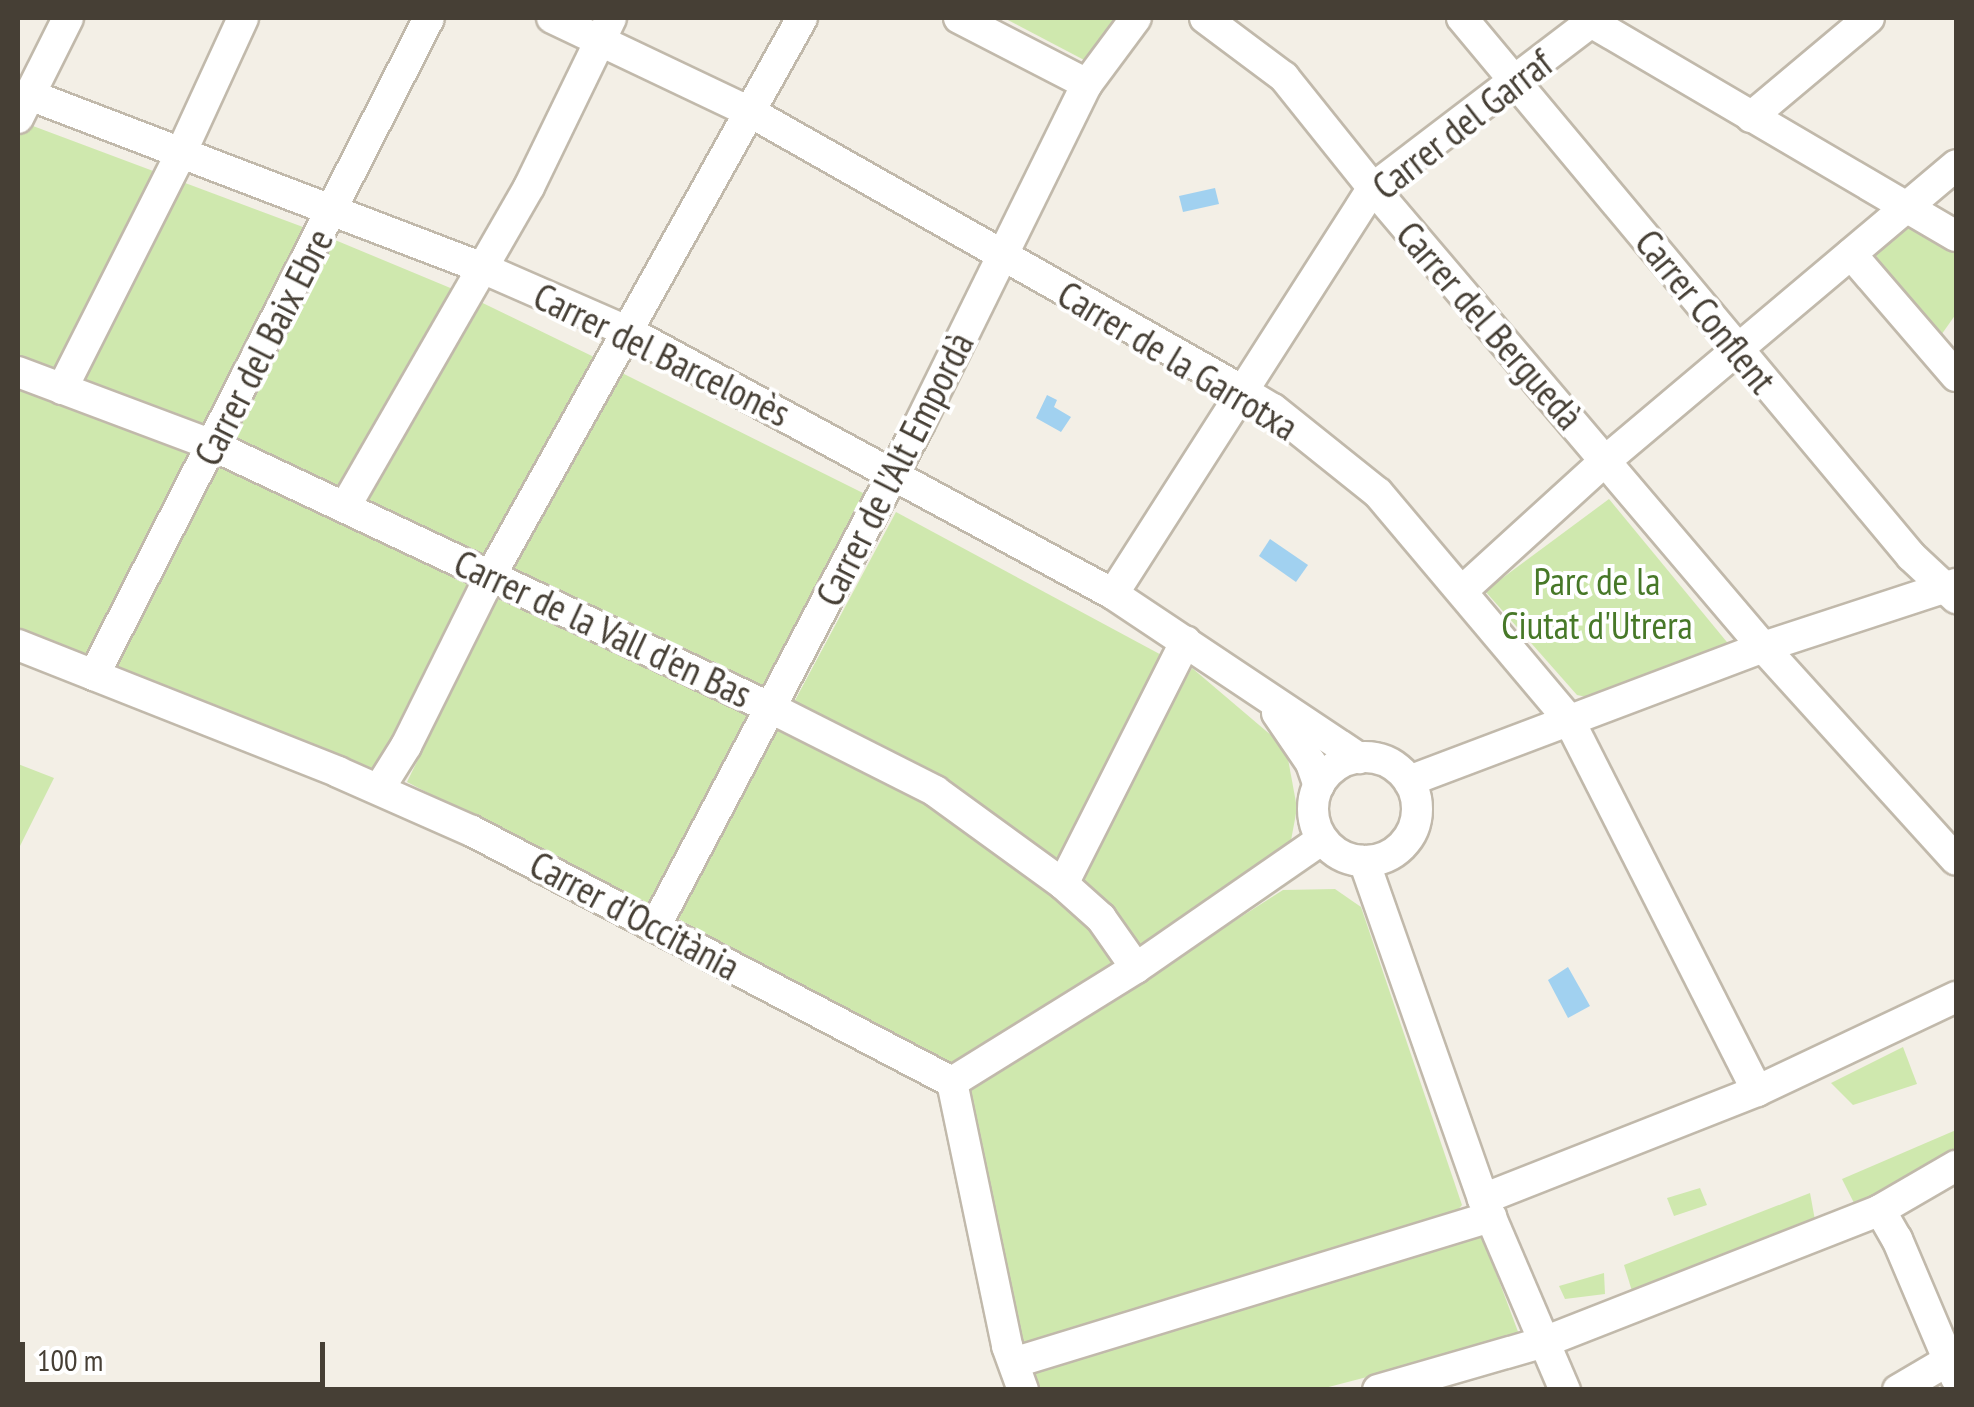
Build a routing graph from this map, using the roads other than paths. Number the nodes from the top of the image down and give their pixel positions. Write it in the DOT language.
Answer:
graph roads {
  1 [pos="68,18"];
  2 [pos="243,18"];
  3 [pos="430,18"];
  4 [pos="552,18"];
  5 [pos="802,18"];
  6 [pos="958,18"];
  7 [pos="1136,18"];
  8 [pos="1205,18"];
  9 [pos="1462,18"];
  10 [pos="1870,18"];
  11 [pos="1594,20"];
  12 [pos="605,30"];
  13 [pos="1518,80"];
  14 [pos="1086,84"];
  15 [pos="22,106"];
  16 [pos="752,112"];
  17 [pos="1750,117"];
  18 [pos="181,153"];
  19 [pos="1956,165"];
  20 [pos="1372,188"];
  21 [pos="1906,207"];
  22 [pos="334,210"];
  23 [pos="1956,236"];
  24 [pos="1851,254"];
  25 [pos="1000,256"];
  26 [pos="480,266"];
  27 [pos="629,332"];
  28 [pos="1736,350"];
  29 [pos="18,372"];
  30 [pos="1956,376"];
  31 [pos="62,388"];
  32 [pos="1241,390"];
  33 [pos="212,445"];
  34 [pos="1605,461"];
  35 [pos="894,472"];
  36 [pos="345,507"];
  37 [pos="491,575"];
  38 [pos="1953,590"];
  39 [pos="1462,591"];
  40 [pos="1112,594"];
  41 [pos="1186,641"];
  42 [pos="18,644"];
  43 [pos="1762,647"];
  44 [pos="94,675"];
  45 [pos="1259,691"];
  46 [pos="772,708"];
  47 [pos="1569,720"];
  48 [pos="1360,758"];
  49 [pos="1410,782"];
  50 [pos="1319,786"];
  51 [pos="379,789"];
  52 [pos="1322,838"];
  53 [pos="1956,860"];
  54 [pos="1364,861"];
  55 [pos="1063,884"];
  56 [pos="656,924"];
  57 [pos="1136,968"];
  58 [pos="1956,997"];
  59 [pos="952,1082"];
  60 [pos="1757,1092"];
  61 [pos="1956,1166"];
  62 [pos="1487,1208"];
  63 [pos="1880,1210"];
  64 [pos="1544,1342"];
  65 [pos="1953,1365"];
  66 [pos="1020,1376"];
  67 [pos="1378,1390"];
  68 [pos="1565,1390"];
  69 [pos="1898,1390"];
  1 -- 15 [label="street"];
  2 -- 18 [label="street"];
  3 -- 22 [label="street, Carrer del Baix Ebre"];
  4 -- 12 [label="street, Carrer de la Garrotxa"];
  5 -- 16 [label="street"];
  6 -- 14 [label="street"];
  7 -- 14 [label="street, Carrer de l'Alt Empordà"];
  8 -- 20 [label="street, Carrer del Berguedà"];
  9 -- 13 [label="street, Carrer Conflent"];
  10 -- 17 [label="street"];
  11 -- 13 [label="street, Carrer del Garraf"];
  11 -- 17 [label="street"];
  12 -- 16 [label="street, Carrer de la Garrotxa"];
  12 -- 26 [label="street"];
  13 -- 20 [label="street, Carrer del Garraf"];
  13 -- 28 [label="street, Carrer Conflent"];
  14 -- 25 [label="street, Carrer de l'Alt Empordà"];
  15 -- 18 [label="street, Carrer del Barcelonès"];
  16 -- 25 [label="street, Carrer de la Garrotxa"];
  16 -- 27 [label="street"];
  17 -- 21 [label="street"];
  18 -- 22 [label="street, Carrer del Barcelonès"];
  18 -- 31 [label="street"];
  19 -- 21 [label="street"];
  20 -- 32 [label="street, Carrer del Garraf"];
  20 -- 34 [label="street, Carrer del Berguedà"];
  21 -- 23 [label="street"];
  21 -- 24 [label="street"];
  22 -- 26 [label="street, Carrer del Barcelonès"];
  22 -- 33 [label="street, Carrer del Baix Ebre"];
  24 -- 28 [label="street"];
  24 -- 30 [label="street"];
  25 -- 32 [label="street, Carrer de la Garrotxa"];
  25 -- 35 [label="street, Carrer de l'Alt Empordà"];
  26 -- 27 [label="street, Carrer del Barcelonès"];
  26 -- 36 [label="street"];
  27 -- 35 [label="street, Carrer del Barcelonès"];
  27 -- 37 [label="street"];
  28 -- 34 [label="street"];
  28 -- 38 [label="street, Carrer Conflent"];
  29 -- 31 [label="street, Carrer de la Vall d'en Bas"];
  31 -- 33 [label="street, Carrer de la Vall d'en Bas"];
  32 -- 39 [label="street, Carrer de la Garrotxa"];
  32 -- 40 [label="street, Carrer del Garraf"];
  33 -- 36 [label="street, Carrer de la Vall d'en Bas"];
  33 -- 44 [label="street, Carrer del Baix Ebre"];
  34 -- 39 [label="street"];
  34 -- 43 [label="street, Carrer del Berguedà"];
  35 -- 40 [label="street, Carrer del Barcelonès"];
  35 -- 46 [label="street, Carrer de l'Alt Empordà"];
  36 -- 37 [label="street, Carrer de la Vall d'en Bas"];
  37 -- 46 [label="street, Carrer de la Vall d'en Bas"];
  37 -- 51 [label="street"];
  38 -- 43 [label="street"];
  39 -- 47 [label="street, Carrer de la Garrotxa"];
  40 -- 41 [label="street, Carrer del Barcelonès"];
  41 -- 45 [label="street, Carrer del Barcelonès"];
  41 -- 55 [label="street"];
  42 -- 44 [label="street, Carrer d'Occitània"];
  43 -- 47 [label="street"];
  43 -- 53 [label="street, Carrer del Berguedà"];
  44 -- 51 [label="street, Carrer d'Occitània"];
  45 -- 48 [label="street, Carrer del Barcelonès"];
  45 -- 50 [label="street, Carrer del Barcelonès"];
  46 -- 55 [label="street, Carrer de la Vall d'en Bas"];
  46 -- 56 [label="street, Carrer de l'Alt Empordà"];
  47 -- 49 [label="street"];
  47 -- 60 [label="street, Carrer de la Garrotxa"];
  48 -- 49 [label="street"];
  48 -- 50 [label="street"];
  49 -- 54 [label="street"];
  50 -- 52 [label="street"];
  51 -- 56 [label="street, Carrer d'Occitània"];
  52 -- 54 [label="street"];
  52 -- 57 [label="street"];
  54 -- 62 [label="street"];
  55 -- 57 [label="street, Carrer de la Vall d'en Bas"];
  56 -- 59 [label="street, Carrer d'Occitània"];
  57 -- 59 [label="street"];
  58 -- 60 [label="street"];
  59 -- 66 [label="street"];
  60 -- 62 [label="street"];
  61 -- 63 [label="street"];
  62 -- 64 [label="street"];
  62 -- 66 [label="street"];
  63 -- 64 [label="street"];
  63 -- 65 [label="street"];
  64 -- 67 [label="street"];
  64 -- 68 [label="street"];
  65 -- 69 [label="street"];
}
